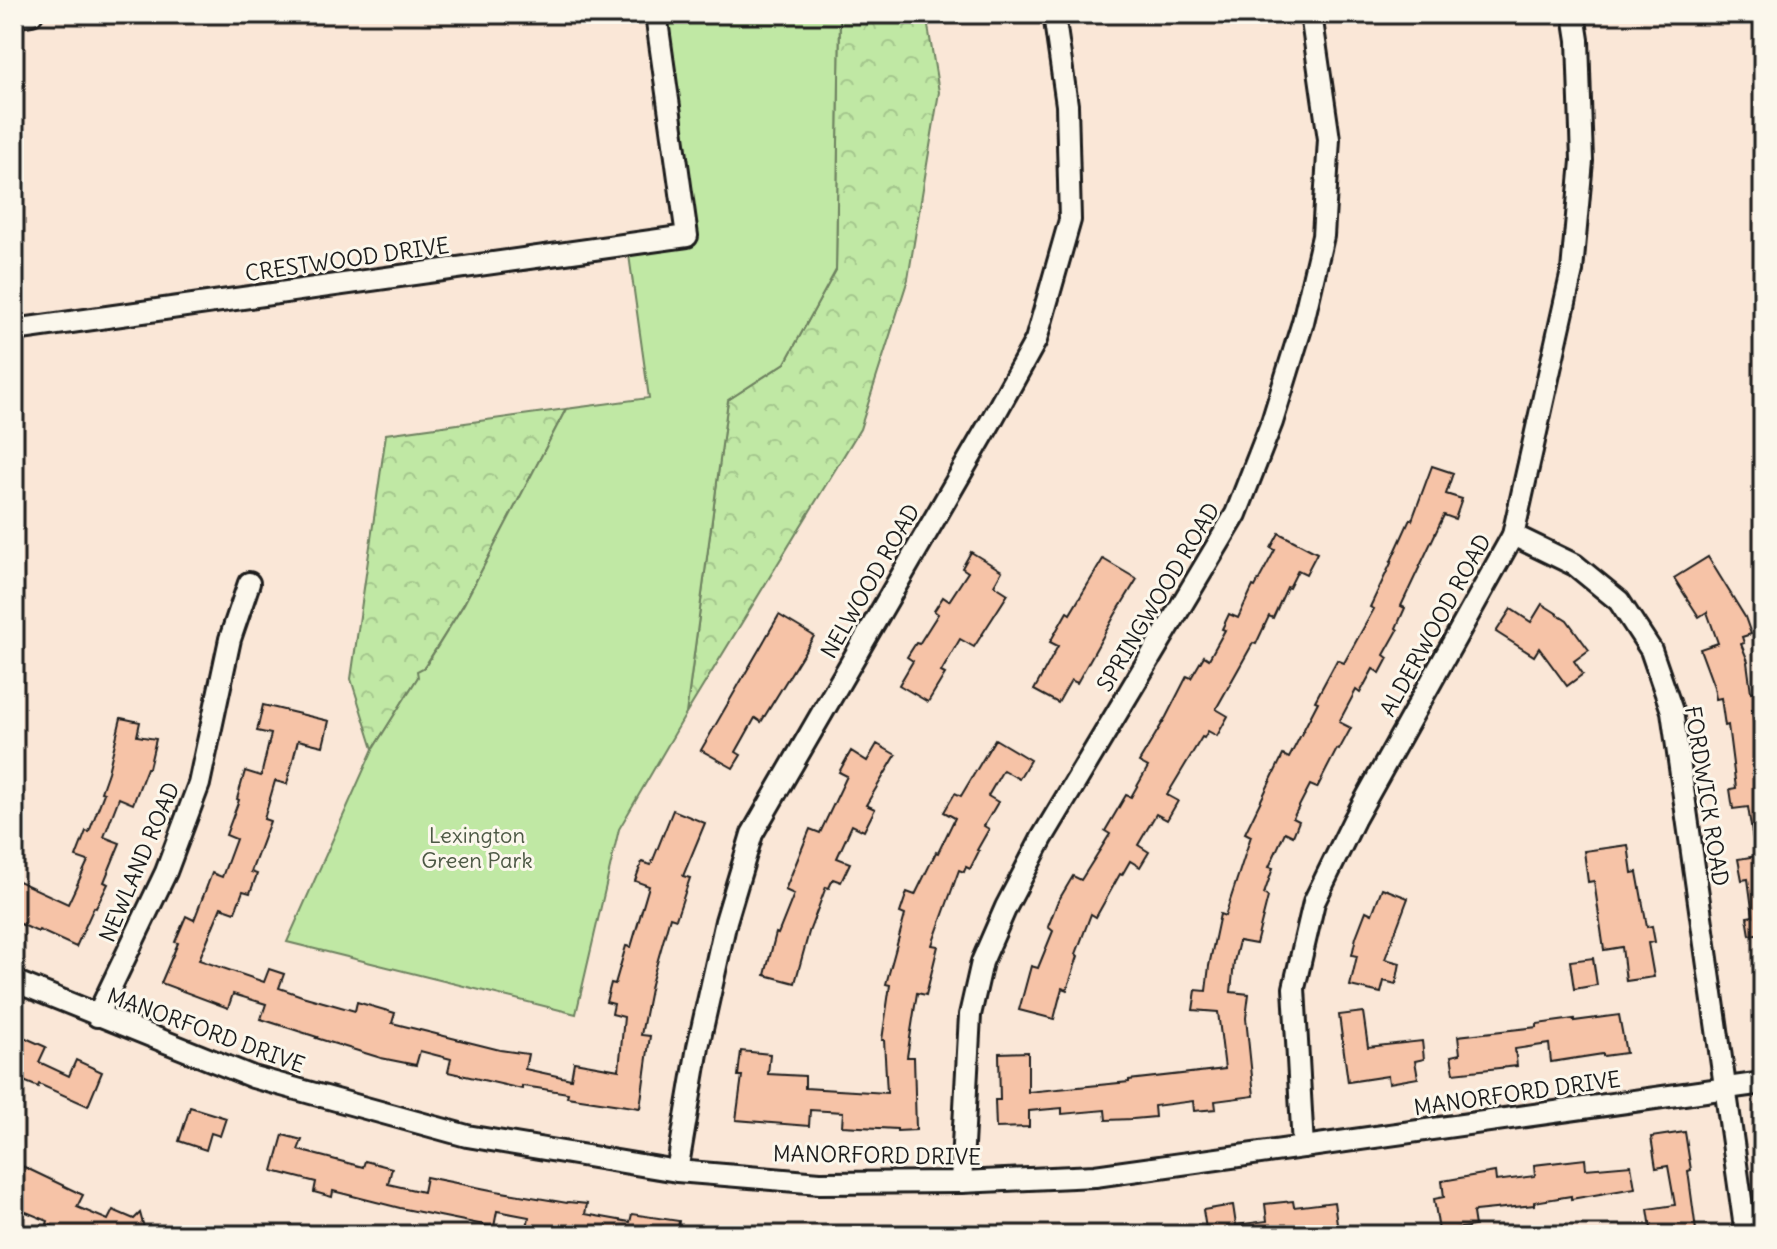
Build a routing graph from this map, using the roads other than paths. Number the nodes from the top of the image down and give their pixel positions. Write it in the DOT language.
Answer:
graph roads {
  1 [pos="32,14"];
  2 [pos="656,14"];
  3 [pos="1054,14"];
  4 [pos="1311,14"];
  5 [pos="1574,14"];
  6 [pos="14,17"];
  7 [pos="14,330"];
  8 [pos="1513,535"];
  9 [pos="249,583"];
  10 [pos="14,981"];
  11 [pos="97,1016"];
  12 [pos="1763,1083"];
  13 [pos="1725,1088"];
  14 [pos="1303,1147"];
  15 [pos="677,1171"];
  16 [pos="961,1182"];
  17 [pos="1746,1235"];
  1 -- 6 [label="street"];
  2 -- 7 [label="street, CRESTWOOD DRIVE"];
  3 -- 15 [label="street, NELWOOD ROAD"];
  4 -- 16 [label="street, SPRINGWOOD ROAD"];
  5 -- 8 [label="street, ALDERWOOD ROAD"];
  8 -- 13 [label="street, FORDWICK ROAD"];
  8 -- 14 [label="street, ALDERWOOD ROAD"];
  9 -- 11 [label="street, NEWLAND ROAD"];
  10 -- 11 [label="street, MANORFORD DRIVE"];
  11 -- 15 [label="street, MANORFORD DRIVE"];
  12 -- 13 [label="street, MANORFORD DRIVE"];
  13 -- 14 [label="street, MANORFORD DRIVE"];
  13 -- 17 [label="street, FORDWICK ROAD"];
  14 -- 16 [label="street, MANORFORD DRIVE"];
  15 -- 16 [label="street, MANORFORD DRIVE"];
}
